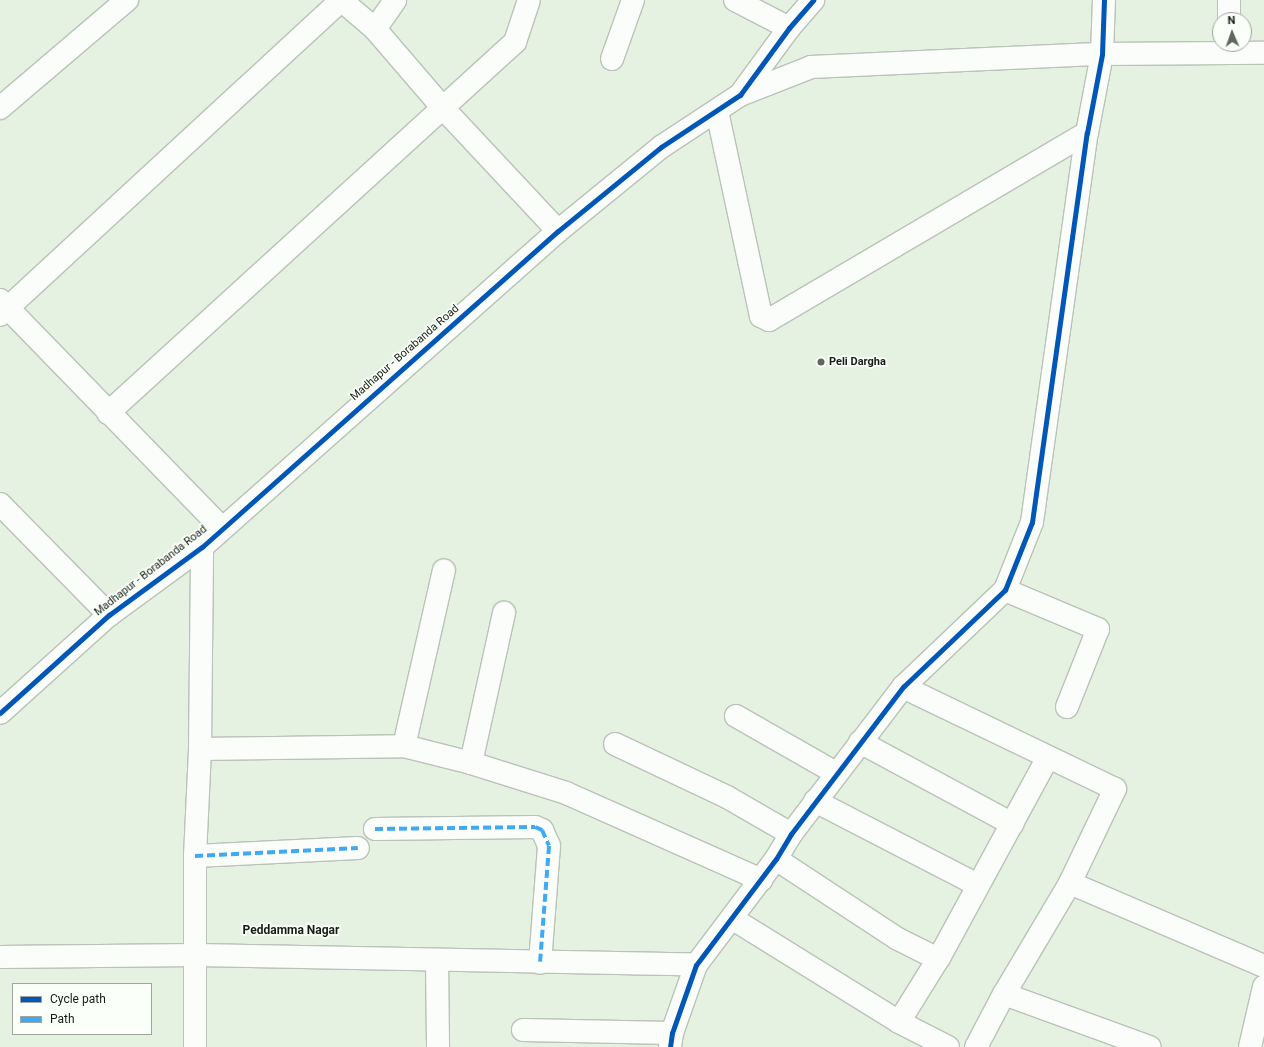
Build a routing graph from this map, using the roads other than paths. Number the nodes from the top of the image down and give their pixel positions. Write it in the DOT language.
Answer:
graph roads {
  1 [pos="127,0"];
  2 [pos="341,0"];
  3 [pos="395,0"];
  4 [pos="529,0"];
  5 [pos="633,0"];
  6 [pos="738,0"];
  7 [pos="813,0"];
  8 [pos="1104,0"];
  9 [pos="1229,0"];
  10 [pos="1229,12"];
  11 [pos="789,28"];
  12 [pos="375,30"];
  13 [pos="1212,49"];
  14 [pos="1252,51"];
  15 [pos="1264,53"];
  16 [pos="1102,54"];
  17 [pos="612,59"];
  18 [pos="740,96"];
  19 [pos="0,108"];
  20 [pos="443,108"];
  21 [pos="718,111"];
  22 [pos="1087,133"];
  23 [pos="558,231"];
  24 [pos="3,308"];
  25 [pos="108,413"];
  26 [pos="0,504"];
  27 [pos="222,528"];
  28 [pos="202,547"];
  29 [pos="444,570"];
  30 [pos="1005,590"];
  31 [pos="504,613"];
  32 [pos="109,615"];
  33 [pos="903,688"];
  34 [pos="1067,707"];
  35 [pos="0,713"];
  36 [pos="736,716"];
  37 [pos="860,742"];
  38 [pos="615,744"];
  39 [pos="404,746"];
  40 [pos="200,749"];
  41 [pos="1048,757"];
  42 [pos="471,763"];
  43 [pos="836,773"];
  44 [pos="816,801"];
  45 [pos="1012,824"];
  46 [pos="375,829"];
  47 [pos="791,834"];
  48 [pos="358,848"];
  49 [pos="195,856"];
  50 [pos="776,859"];
  51 [pos="761,880"];
  52 [pos="1070,883"];
  53 [pos="978,885"];
  54 [pos="733,919"];
  55 [pos="197,955"];
  56 [pos="0,957"];
  57 [pos="938,959"];
  58 [pos="437,961"];
  59 [pos="540,963"];
  60 [pos="696,965"];
  61 [pos="1264,966"];
  62 [pos="1264,987"];
  63 [pos="1004,994"];
  64 [pos="899,1022"];
  65 [pos="523,1030"];
  66 [pos="671,1040"];
  67 [pos="195,1047"];
  68 [pos="438,1047"];
  69 [pos="948,1047"];
  70 [pos="976,1047"];
  71 [pos="1150,1047"];
  72 [pos="1250,1047"];
  1 -- 19 [label="street"];
  2 -- 12 [label="street"];
  2 -- 24 [label="street"];
  3 -- 12 [label="street"];
  4 -- 20 [label="street"];
  5 -- 17 [label="street"];
  6 -- 11 [label="street"];
  7 -- 11 [label="street, Madhapur - Borabanda Road"];
  8 -- 16 [label="street"];
  9 -- 10 [label="street"];
  11 -- 18 [label="street, Madhapur - Borabanda Road"];
  12 -- 20 [label="street"];
  13 -- 16 [label="street"];
  14 -- 15 [label="street"];
  16 -- 18 [label="street"];
  16 -- 22 [label="street"];
  18 -- 21 [label="street, Madhapur - Borabanda Road"];
  20 -- 23 [label="street"];
  20 -- 25 [label="street"];
  21 -- 22 [label="street"];
  21 -- 23 [label="street, Madhapur - Borabanda Road"];
  22 -- 30 [label="street"];
  23 -- 27 [label="street, Madhapur - Borabanda Road"];
  24 -- 25 [label="street"];
  25 -- 27 [label="street"];
  26 -- 32 [label="street"];
  27 -- 28 [label="street, Madhapur - Borabanda Road"];
  28 -- 32 [label="street, Madhapur - Borabanda Road"];
  28 -- 40 [label="street"];
  29 -- 39 [label="street"];
  30 -- 33 [label="street"];
  30 -- 34 [label="street"];
  31 -- 42 [label="street"];
  32 -- 35 [label="street, Madhapur - Borabanda Road"];
  33 -- 37 [label="street"];
  33 -- 41 [label="street"];
  36 -- 43 [label="street"];
  37 -- 43 [label="street"];
  37 -- 45 [label="street"];
  38 -- 47 [label="street"];
  39 -- 40 [label="street"];
  39 -- 42 [label="street"];
  40 -- 49 [label="street"];
  41 -- 45 [label="street"];
  41 -- 52 [label="street"];
  42 -- 51 [label="street"];
  43 -- 44 [label="street"];
  44 -- 47 [label="street"];
  44 -- 53 [label="street"];
  45 -- 53 [label="street"];
  46 -- 59 [label="street"];
  47 -- 50 [label="street"];
  48 -- 49 [label="street"];
  49 -- 55 [label="street"];
  50 -- 51 [label="street"];
  50 -- 57 [label="street"];
  51 -- 54 [label="street"];
  52 -- 61 [label="street"];
  52 -- 63 [label="street"];
  53 -- 57 [label="street"];
  54 -- 60 [label="street"];
  54 -- 64 [label="street"];
  55 -- 56 [label="street"];
  55 -- 58 [label="street"];
  55 -- 67 [label="street"];
  57 -- 64 [label="street"];
  58 -- 59 [label="street"];
  58 -- 68 [label="street"];
  59 -- 60 [label="street"];
  60 -- 66 [label="street"];
  62 -- 72 [label="street"];
  63 -- 70 [label="street"];
  63 -- 71 [label="street"];
  64 -- 69 [label="street"];
  65 -- 66 [label="street"];
}
